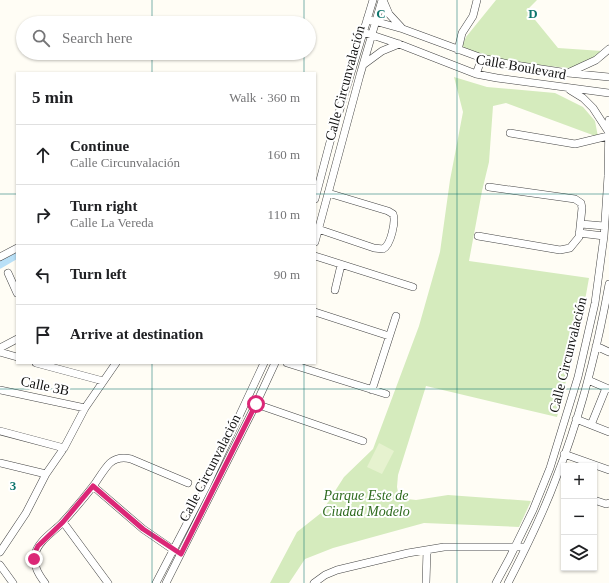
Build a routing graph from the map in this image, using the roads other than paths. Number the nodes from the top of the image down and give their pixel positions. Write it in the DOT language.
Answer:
graph roads {
  1 [pos="373,0"];
  2 [pos="383,0"];
  3 [pos="477,0"];
  4 [pos="371,20"];
  5 [pos="403,29"];
  6 [pos="363,32"];
  7 [pos="372,36"];
  8 [pos="400,44"];
  9 [pos="609,49"];
  10 [pos="458,50"];
  11 [pos="482,58"];
  12 [pos="362,65"];
  13 [pos="568,73"];
  14 [pos="476,74"];
  15 [pos="609,77"];
  16 [pos="568,88"];
  17 [pos="609,93"];
  18 [pos="609,120"];
  19 [pos="510,133"];
  20 [pos="608,134"];
  21 [pos="489,187"];
  22 [pos="328,193"];
  23 [pos="316,196"];
  24 [pos="607,213"];
  25 [pos="580,224"];
  26 [pos="604,226"];
  27 [pos="318,229"];
  28 [pos="579,233"];
  29 [pos="478,236"];
  30 [pos="604,236"];
  31 [pos="316,238"];
  32 [pos="16,249"];
  33 [pos="316,256"];
  34 [pos="0,257"];
  35 [pos="341,265"];
  36 [pos="8,273"];
  37 [pos="413,287"];
  38 [pos="609,287"];
  39 [pos="335,290"];
  40 [pos="16,291"];
  41 [pos="316,312"];
  42 [pos="396,316"];
  43 [pos="389,336"];
  44 [pos="16,339"];
  45 [pos="596,346"];
  46 [pos="0,348"];
  47 [pos="0,352"];
  48 [pos="609,352"];
  49 [pos="16,357"];
  50 [pos="40,364"];
  51 [pos="115,364"];
  52 [pos="264,364"];
  53 [pos="275,364"];
  54 [pos="290,364"];
  55 [pos="588,380"];
  56 [pos="103,381"];
  57 [pos="608,388"];
  58 [pos="0,390"];
  59 [pos="372,390"];
  60 [pos="386,394"];
  61 [pos="256,404"];
  62 [pos="85,408"];
  63 [pos="576,419"];
  64 [pos="591,425"];
  65 [pos="0,431"];
  66 [pos="609,432"];
  67 [pos="363,441"];
  68 [pos="64,448"];
  69 [pos="564,454"];
  70 [pos="0,463"];
  71 [pos="578,463"];
  72 [pos="597,467"];
  73 [pos="609,470"];
  74 [pos="46,474"];
  75 [pos="188,483"];
  76 [pos="93,486"];
  77 [pos="597,501"];
  78 [pos="609,503"];
  79 [pos="63,522"];
  80 [pos="526,547"];
  81 [pos="514,548"];
  82 [pos="173,549"];
  83 [pos="427,550"];
  84 [pos="0,552"];
  85 [pos="181,554"];
  86 [pos="0,565"];
  87 [pos="427,582"];
  88 [pos="13,583"];
  89 [pos="45,583"];
  90 [pos="108,583"];
  91 [pos="156,583"];
  92 [pos="166,583"];
  93 [pos="314,583"];
  94 [pos="496,583"];
  95 [pos="508,583"];
  1 -- 4 [label="street, Calle Circunvalación"];
  2 -- 4 [label="street, Calle Circunvalación"];
  2 -- 5 [label="street"];
  3 -- 10 [label="street"];
  4 -- 5 [label="street, Calle Boulevard"];
  4 -- 6 [label="street, Calle Circunvalación"];
  4 -- 7 [label="street, Calle Circunvalación"];
  5 -- 10 [label="street, Calle Boulevard"];
  6 -- 7 [label="street, Calle Boulevard"];
  6 -- 23 [label="street, Calle Circunvalación"];
  7 -- 8 [label="street, Calle Boulevard"];
  7 -- 12 [label="street, Calle Circunvalación"];
  8 -- 12 [label="street"];
  8 -- 14 [label="street, Calle Boulevard"];
  9 -- 13 [label="street"];
  10 -- 11 [label="street, Calle Boulevard"];
  11 -- 13 [label="street, Calle Boulevard"];
  11 -- 14 [label="street"];
  12 -- 22 [label="street, Calle Circunvalación"];
  13 -- 15 [label="street, Calle Boulevard"];
  14 -- 16 [label="street, Calle Boulevard"];
  16 -- 17 [label="street, Calle Boulevard"];
  16 -- 20 [label="street"];
  18 -- 20 [label="street, Calle Circunvalación"];
  19 -- 20 [label="street"];
  20 -- 24 [label="street, Calle Circunvalación"];
  21 -- 25 [label="street"];
  22 -- 27 [label="street, Calle Circunvalación"];
  22 -- 27 [label="street"];
  24 -- 26 [label="street, Calle Circunvalación"];
  25 -- 26 [label="street"];
  25 -- 28 [label="street"];
  26 -- 30 [label="street, Calle Circunvalación"];
  27 -- 31 [label="street, Calle Circunvalación"];
  28 -- 29 [label="street"];
  28 -- 30 [label="street"];
  30 -- 81 [label="street, Calle Circunvalación"];
  32 -- 34 [label="street"];
  33 -- 35 [label="street"];
  35 -- 37 [label="street"];
  35 -- 39 [label="street"];
  36 -- 40 [label="street"];
  38 -- 45 [label="street, Calle Circunvalación"];
  41 -- 43 [label="street"];
  42 -- 43 [label="street"];
  43 -- 59 [label="street"];
  44 -- 46 [label="street"];
  45 -- 48 [label="street"];
  45 -- 55 [label="street, Calle Circunvalación"];
  47 -- 49 [label="street"];
  50 -- 56 [label="street"];
  51 -- 56 [label="street"];
  52 -- 82 [label="street, Calle Circunvalación"];
  53 -- 61 [label="street, Calle Circunvalación"];
  54 -- 59 [label="street"];
  55 -- 57 [label="street"];
  55 -- 63 [label="street, Calle Circunvalación"];
  56 -- 62 [label="street"];
  57 -- 64 [label="street"];
  58 -- 62 [label="street, Calle 3B"];
  59 -- 60 [label="street"];
  61 -- 67 [label="street"];
  61 -- 85 [label="street, Calle Circunvalación"];
  62 -- 68 [label="street"];
  63 -- 64 [label="street"];
  63 -- 69 [label="street, Calle Circunvalación"];
  64 -- 66 [label="street"];
  65 -- 68 [label="street"];
  68 -- 74 [label="street"];
  69 -- 71 [label="street"];
  69 -- 80 [label="street, Calle Circunvalación"];
  70 -- 74 [label="street"];
  72 -- 73 [label="street"];
  74 -- 84 [label="street"];
  75 -- 76 [label="street"];
  76 -- 79 [label="street"];
  76 -- 82 [label="street"];
  77 -- 78 [label="street"];
  79 -- 89 [label="street"];
  79 -- 90 [label="street"];
  80 -- 81 [label="street"];
  80 -- 95 [label="street, Calle Circunvalación"];
  81 -- 83 [label="street"];
  81 -- 94 [label="street, Calle Circunvalación"];
  82 -- 85 [label="street"];
  82 -- 91 [label="street, Calle Circunvalación"];
  83 -- 87 [label="street"];
  83 -- 93 [label="street"];
  85 -- 92 [label="street, Calle Circunvalación"];
  86 -- 88 [label="street"];
}
